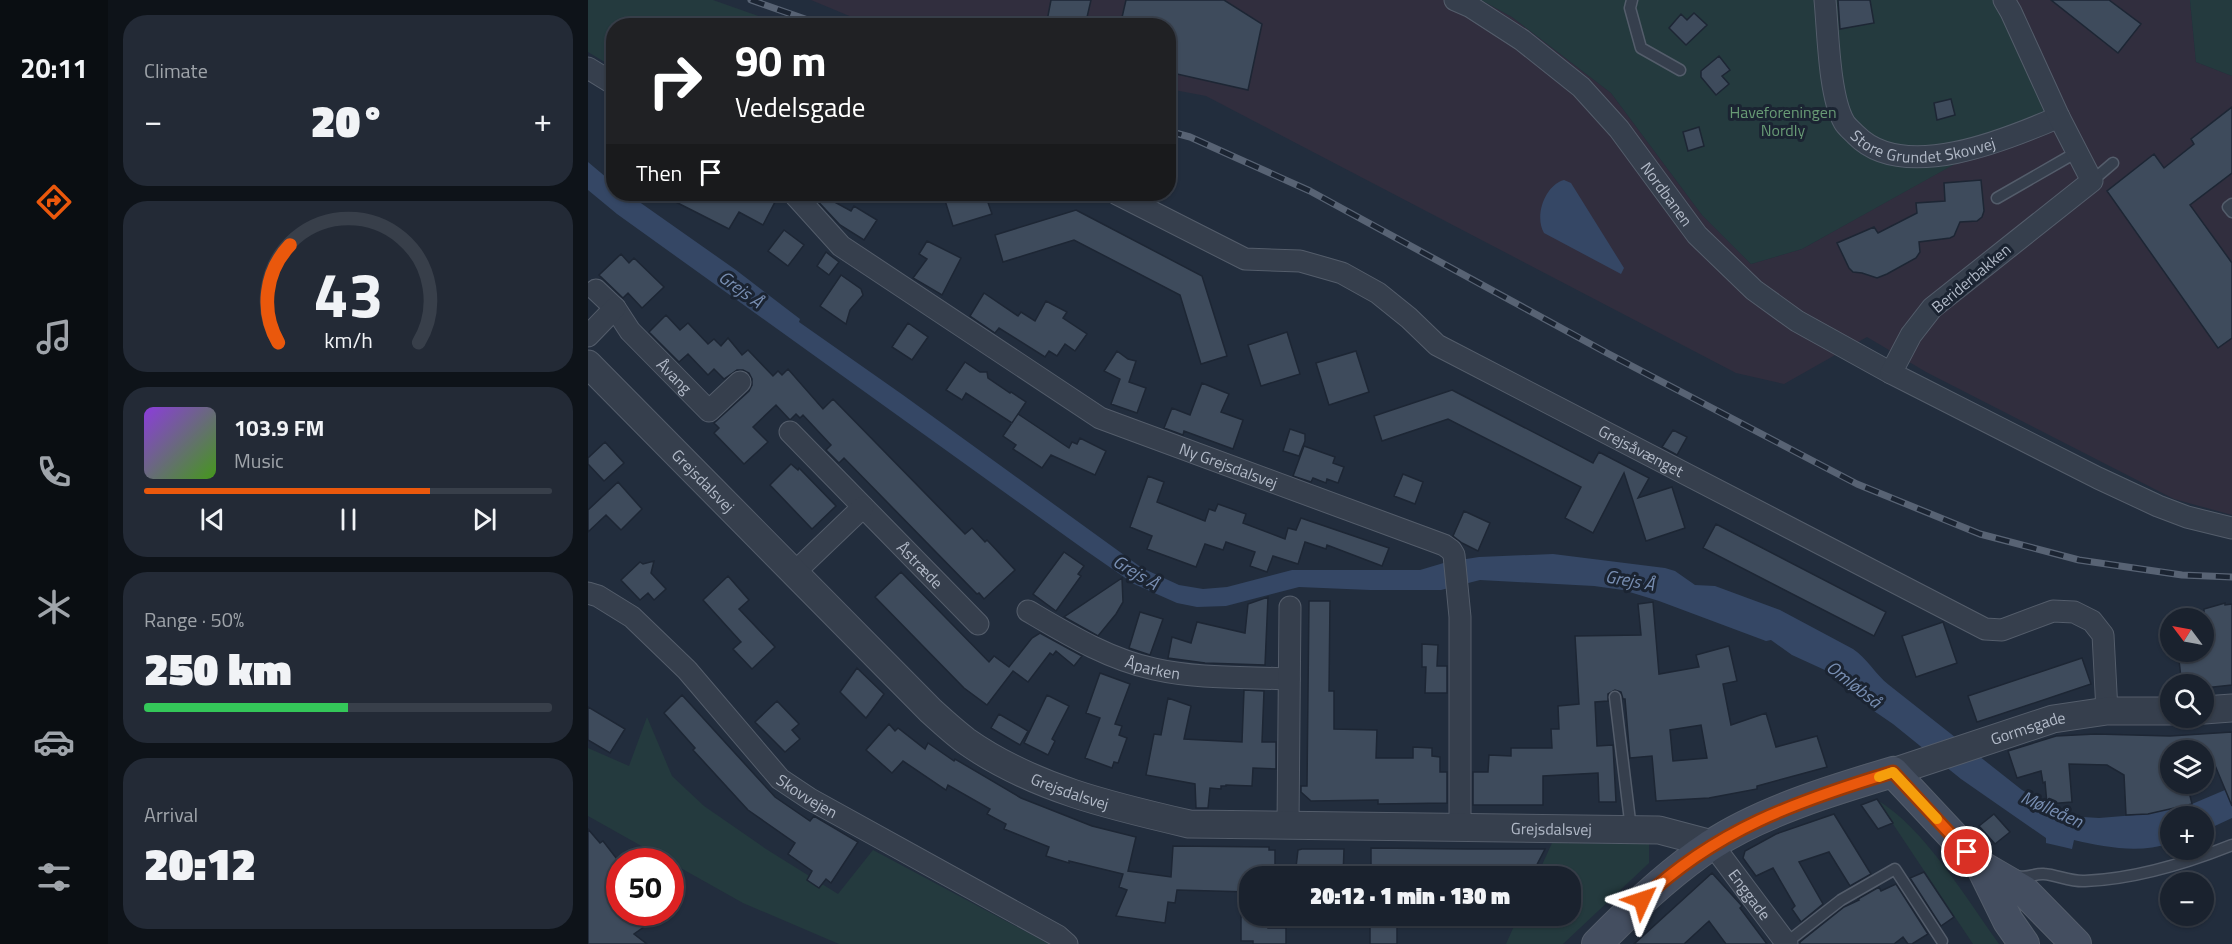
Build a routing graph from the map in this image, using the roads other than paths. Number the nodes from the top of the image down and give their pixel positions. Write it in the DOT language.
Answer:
graph roads {
  1 [pos="1455,0"];
  2 [pos="1632,0"];
  3 [pos="1825,0"];
  4 [pos="2004,0"];
  5 [pos="588,68"];
  6 [pos="1680,70"];
  7 [pos="606,79"];
  8 [pos="2059,117"];
  9 [pos="2077,153"];
  10 [pos="2113,164"];
  11 [pos="2092,181"];
  12 [pos="1997,198"];
  13 [pos="800,201"];
  14 [pos="1131,201"];
  15 [pos="2232,204"];
  16 [pos="2232,212"];
  17 [pos="597,290"];
  18 [pos="615,308"];
  19 [pos="588,336"];
  20 [pos="588,364"];
  21 [pos="1891,373"];
  22 [pos="740,382"];
  23 [pos="790,432"];
  24 [pos="863,507"];
  25 [pos="2232,528"];
  26 [pos="795,572"];
  27 [pos="588,593"];
  28 [pos="1290,608"];
  29 [pos="1028,611"];
  30 [pos="978,624"];
  31 [pos="1289,679"];
  32 [pos="1615,697"];
  33 [pos="2232,708"];
  34 [pos="2214,709"];
  35 [pos="2107,711"];
  36 [pos="2160,711"];
  37 [pos="1906,767"];
  38 [pos="1288,826"];
  39 [pos="1460,828"];
  40 [pos="1632,829"];
  41 [pos="1712,844"];
  42 [pos="2232,845"];
  43 [pos="1981,866"];
  44 [pos="1942,941"];
  45 [pos="1787,943"];
  46 [pos="1067,944"];
  47 [pos="1597,944"];
  48 [pos="2024,944"];
  49 [pos="2046,944"];
  50 [pos="2076,944"];
  1 -- 21 [label="street, Nordbanen"];
  2 -- 6 [label="lane"];
  3 -- 8 [label="street, Store Grundet Skovvej"];
  4 -- 8 [label="street"];
  5 -- 7 [label="street"];
  8 -- 9 [label="street"];
  9 -- 11 [label="street"];
  9 -- 12 [label="lane"];
  10 -- 11 [label="lane"];
  11 -- 21 [label="street, Beriderbakken"];
  13 -- 39 [label="street, Ny Grejsdalsvej"];
  14 -- 35 [label="street, Grejsåvænget"];
  15 -- 16 [label="lane"];
  17 -- 18 [label="street, Åvang"];
  18 -- 19 [label="street"];
  18 -- 22 [label="street, Åvang"];
  20 -- 26 [label="street, Grejsdalsvej"];
  21 -- 25 [label="street"];
  23 -- 24 [label="street, Åstræde"];
  24 -- 26 [label="street"];
  24 -- 30 [label="street, Åstræde"];
  26 -- 38 [label="street, Grejsdalsvej"];
  27 -- 46 [label="street, Skovvejen"];
  28 -- 31 [label="street"];
  29 -- 31 [label="street, Åparken"];
  31 -- 38 [label="street"];
  32 -- 40 [label="lane"];
  33 -- 34 [label="street"];
  35 -- 36 [label="street, Gormsgade"];
  35 -- 37 [label="street, Gormsgade"];
  37 -- 41 [label="main road"];
  37 -- 43 [label="main road"];
  38 -- 39 [label="street, Grejsdalsvej"];
  39 -- 40 [label="street, Grejsdalsvej"];
  40 -- 41 [label="street, Grejsdalsvej"];
  41 -- 45 [label="street, Enggade"];
  41 -- 47 [label="main road"];
  42 -- 43 [label="lane"];
  43 -- 48 [label="main road"];
  43 -- 49 [label="main road"];
  43 -- 50 [label="main road"];
  44 -- 45 [label="lane"];
}
